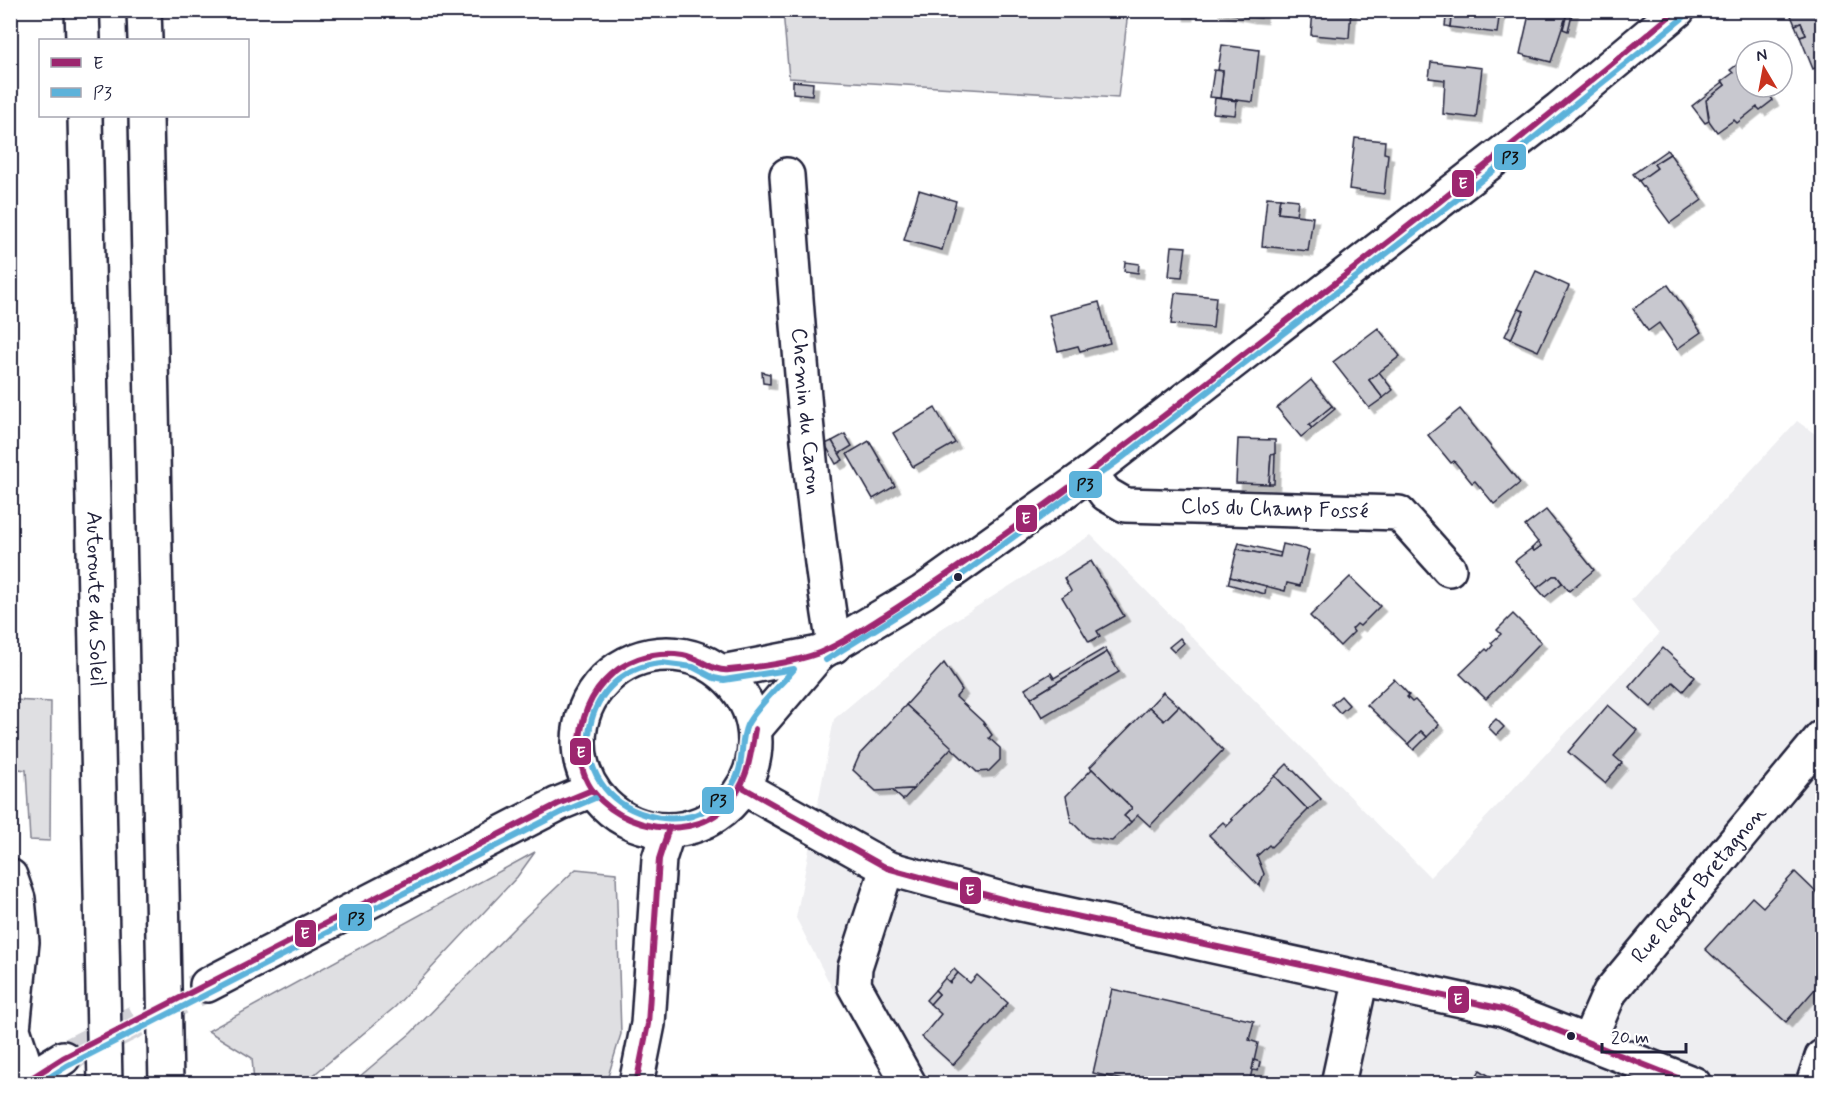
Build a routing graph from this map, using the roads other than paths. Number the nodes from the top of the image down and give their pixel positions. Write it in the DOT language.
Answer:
graph roads {
  1 [pos="82,10"];
  2 [pos="144,10"];
  3 [pos="1678,10"];
  4 [pos="83,39"];
  5 [pos="145,39"];
  6 [pos="85,117"];
  7 [pos="146,117"];
  8 [pos="787,175"];
  9 [pos="1090,473"];
  10 [pos="1449,569"];
  11 [pos="827,650"];
  12 [pos="722,672"];
  13 [pos="755,729"];
  14 [pos="1822,737"];
  15 [pos="744,788"];
  16 [pos="592,790"];
  17 [pos="668,831"];
  18 [pos="887,868"];
  19 [pos="10,876"];
  20 [pos="1361,978"];
  21 [pos="207,985"];
  22 [pos="1588,1042"];
  23 [pos="63,1058"];
  24 [pos="1822,1058"];
  25 [pos="25,1081"];
  26 [pos="105,1083"];
  27 [pos="166,1083"];
  28 [pos="636,1083"];
  29 [pos="909,1083"];
  30 [pos="1338,1083"];
  31 [pos="1694,1083"];
  32 [pos="1813,1083"];
  1 -- 4 [label="main road"];
  2 -- 5 [label="main road"];
  3 -- 9 [label="main road"];
  6 -- 26 [label="main road, Autoroute du Soleil"];
  7 -- 27 [label="main road"];
  8 -- 11 [label="main road, Chemin du Caron"];
  9 -- 10 [label="main road, Clos du Champ Fossé"];
  9 -- 11 [label="main road"];
  11 -- 12 [label="main road"];
  11 -- 13 [label="main road"];
  12 -- 13 [label="main road"];
  12 -- 16 [label="main road"];
  13 -- 15 [label="main road"];
  14 -- 22 [label="main road, Rue Roger Bretagnon"];
  15 -- 17 [label="main road"];
  15 -- 18 [label="main road"];
  16 -- 17 [label="main road"];
  16 -- 21 [label="main road"];
  17 -- 28 [label="main road"];
  18 -- 20 [label="main road"];
  18 -- 29 [label="main road"];
  19 -- 25 [label="main road"];
  20 -- 22 [label="main road"];
  20 -- 30 [label="main road"];
  22 -- 31 [label="main road"];
  23 -- 25 [label="main road"];
  24 -- 32 [label="main road"];
}
